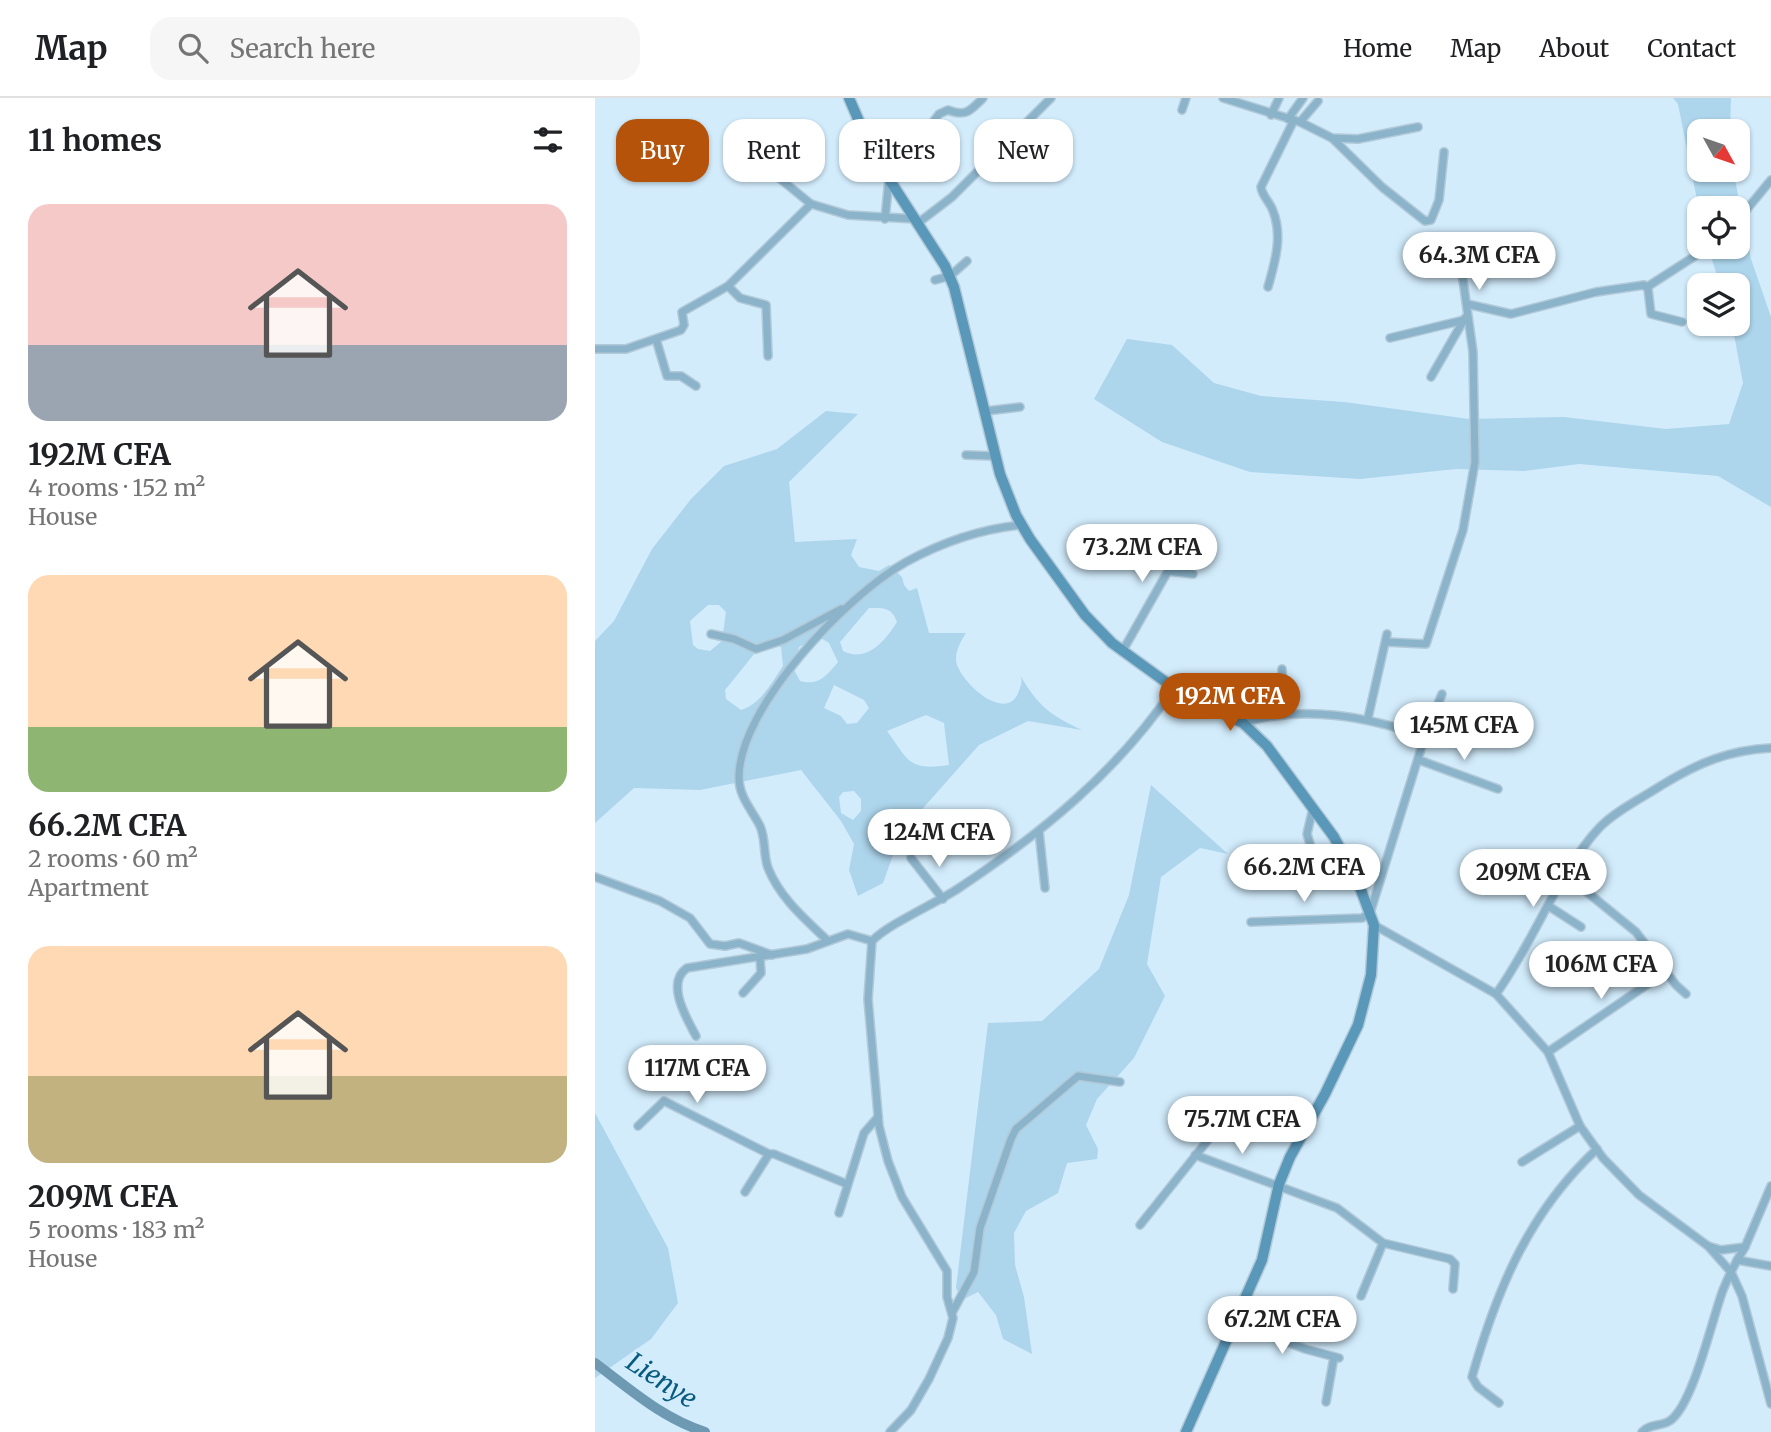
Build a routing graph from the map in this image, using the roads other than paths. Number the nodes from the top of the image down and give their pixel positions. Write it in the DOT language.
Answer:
graph roads {
  1 [pos="849,98"];
  2 [pos="983,98"];
  3 [pos="1051,98"];
  4 [pos="1186,98"];
  5 [pos="1223,98"];
  6 [pos="1279,98"];
  7 [pos="1303,98"];
  8 [pos="1318,101"];
  9 [pos="1182,110"];
  10 [pos="1271,115"];
  11 [pos="859,119"];
  12 [pos="935,119"];
  13 [pos="1294,120"];
  14 [pos="1418,127"];
  15 [pos="1332,138"];
  16 [pos="1444,152"];
  17 [pos="1771,180"];
  18 [pos="785,182"];
  19 [pos="889,182"];
  20 [pos="891,182"];
  21 [pos="811,204"];
  22 [pos="1750,205"];
  23 [pos="885,219"];
  24 [pos="917,221"];
  25 [pos="1690,259"];
  26 [pos="967,261"];
  27 [pos="1462,273"];
  28 [pos="950,276"];
  29 [pos="935,280"];
  30 [pos="727,286"];
  31 [pos="1268,287"];
  32 [pos="1647,287"];
  33 [pos="1467,304"];
  34 [pos="1465,317"];
  35 [pos="1682,322"];
  36 [pos="1390,338"];
  37 [pos="656,339"];
  38 [pos="595,349"];
  39 [pos="768,356"];
  40 [pos="1431,377"];
  41 [pos="696,386"];
  42 [pos="1020,407"];
  43 [pos="986,411"];
  44 [pos="967,455"];
  45 [pos="995,456"];
  46 [pos="1021,525"];
  47 [pos="1193,574"];
  48 [pos="847,605"];
  49 [pos="711,634"];
  50 [pos="1122,652"];
  51 [pos="1282,669"];
  52 [pos="1174,688"];
  53 [pos="1443,694"];
  54 [pos="1283,715"];
  55 [pos="1368,718"];
  56 [pos="1243,723"];
  57 [pos="1425,736"];
  58 [pos="1771,748"];
  59 [pos="1419,760"];
  60 [pos="1498,789"];
  61 [pos="1313,807"];
  62 [pos="1039,831"];
  63 [pos="1311,847"];
  64 [pos="911,858"];
  65 [pos="1566,875"];
  66 [pos="595,877"];
  67 [pos="1045,888"];
  68 [pos="943,899"];
  69 [pos="1550,907"];
  70 [pos="1370,913"];
  71 [pos="1251,922"];
  72 [pos="1374,925"];
  73 [pos="1581,927"];
  74 [pos="828,941"];
  75 [pos="872,941"];
  76 [pos="772,955"];
  77 [pos="760,958"];
  78 [pos="1667,971"];
  79 [pos="743,993"];
  80 [pos="1496,994"];
  81 [pos="1686,994"];
  82 [pos="696,1036"];
  83 [pos="1548,1052"];
  84 [pos="1120,1082"];
  85 [pos="1228,1115"];
  86 [pos="878,1117"];
  87 [pos="638,1126"];
  88 [pos="1580,1126"];
  89 [pos="1597,1149"];
  90 [pos="769,1154"];
  91 [pos="1195,1155"];
  92 [pos="1522,1162"];
  93 [pos="847,1184"];
  94 [pos="1279,1184"];
  95 [pos="1771,1186"];
  96 [pos="745,1192"];
  97 [pos="839,1213"];
  98 [pos="1140,1225"];
  99 [pos="1383,1243"];
  100 [pos="1708,1246"];
  101 [pos="1745,1247"];
  102 [pos="1737,1260"];
  103 [pos="1771,1266"];
  104 [pos="1731,1272"];
  105 [pos="1453,1289"];
  106 [pos="1361,1296"];
  107 [pos="953,1311"];
  108 [pos="1236,1322"];
  109 [pos="1326,1402"];
  110 [pos="1499,1403"];
  111 [pos="1771,1404"];
  112 [pos="890,1432"];
  113 [pos="1187,1432"];
  114 [pos="1642,1432"];
  1 -- 11 [label="street"];
  2 -- 12 [label="street"];
  3 -- 24 [label="street"];
  4 -- 9 [label="street"];
  5 -- 10 [label="street"];
  6 -- 10 [label="street"];
  7 -- 13 [label="street"];
  8 -- 13 [label="street"];
  10 -- 13 [label="street"];
  13 -- 15 [label="street"];
  13 -- 31 [label="street"];
  14 -- 15 [label="street"];
  15 -- 16 [label="street"];
  17 -- 22 [label="street"];
  18 -- 21 [label="street"];
  19 -- 23 [label="street"];
  20 -- 24 [label="street"];
  21 -- 23 [label="street"];
  21 -- 30 [label="street"];
  23 -- 24 [label="street"];
  24 -- 28 [label="street"];
  25 -- 32 [label="street"];
  26 -- 28 [label="street"];
  27 -- 33 [label="street"];
  28 -- 29 [label="street"];
  28 -- 43 [label="street"];
  30 -- 37 [label="street"];
  30 -- 39 [label="street"];
  32 -- 33 [label="street"];
  32 -- 35 [label="street"];
  33 -- 34 [label="street"];
  34 -- 36 [label="street"];
  34 -- 40 [label="street"];
  34 -- 55 [label="street"];
  37 -- 38 [label="street"];
  37 -- 41 [label="street"];
  42 -- 43 [label="street"];
  43 -- 45 [label="street"];
  44 -- 45 [label="street"];
  45 -- 46 [label="street"];
  46 -- 48 [label="street"];
  46 -- 50 [label="street"];
  47 -- 50 [label="street"];
  48 -- 49 [label="street"];
  48 -- 74 [label="street"];
  50 -- 52 [label="street"];
  51 -- 54 [label="street"];
  52 -- 56 [label="street"];
  52 -- 62 [label="street"];
  53 -- 57 [label="street"];
  54 -- 55 [label="street"];
  54 -- 56 [label="street"];
  55 -- 57 [label="street"];
  56 -- 61 [label="street"];
  57 -- 59 [label="street"];
  58 -- 65 [label="street"];
  59 -- 60 [label="street"];
  59 -- 70 [label="street"];
  61 -- 63 [label="street"];
  61 -- 70 [label="street"];
  62 -- 67 [label="street"];
  62 -- 68 [label="street"];
  64 -- 68 [label="street"];
  65 -- 69 [label="street"];
  65 -- 78 [label="street"];
  66 -- 76 [label="street"];
  68 -- 75 [label="street"];
  69 -- 73 [label="street"];
  69 -- 80 [label="street"];
  70 -- 71 [label="street"];
  70 -- 72 [label="street"];
  72 -- 80 [label="street"];
  72 -- 94 [label="street"];
  74 -- 75 [label="street"];
  74 -- 76 [label="street"];
  75 -- 86 [label="street"];
  76 -- 77 [label="street"];
  77 -- 79 [label="street"];
  77 -- 82 [label="street"];
  78 -- 81 [label="street"];
  78 -- 83 [label="street"];
  80 -- 83 [label="street"];
  83 -- 88 [label="street"];
  84 -- 107 [label="street"];
  85 -- 91 [label="street"];
  86 -- 93 [label="street"];
  86 -- 107 [label="street"];
  87 -- 90 [label="street"];
  88 -- 89 [label="street"];
  88 -- 92 [label="street"];
  89 -- 100 [label="street"];
  89 -- 110 [label="street"];
  90 -- 93 [label="street"];
  90 -- 96 [label="street"];
  91 -- 94 [label="street"];
  91 -- 98 [label="street"];
  93 -- 97 [label="street"];
  94 -- 99 [label="street"];
  94 -- 108 [label="street"];
  95 -- 101 [label="street"];
  99 -- 105 [label="street"];
  99 -- 106 [label="street"];
  100 -- 101 [label="street"];
  100 -- 104 [label="street"];
  101 -- 102 [label="street"];
  102 -- 103 [label="street"];
  102 -- 104 [label="street"];
  104 -- 111 [label="street"];
  104 -- 114 [label="street"];
  107 -- 112 [label="street"];
  108 -- 109 [label="street"];
  108 -- 113 [label="street"];
}
